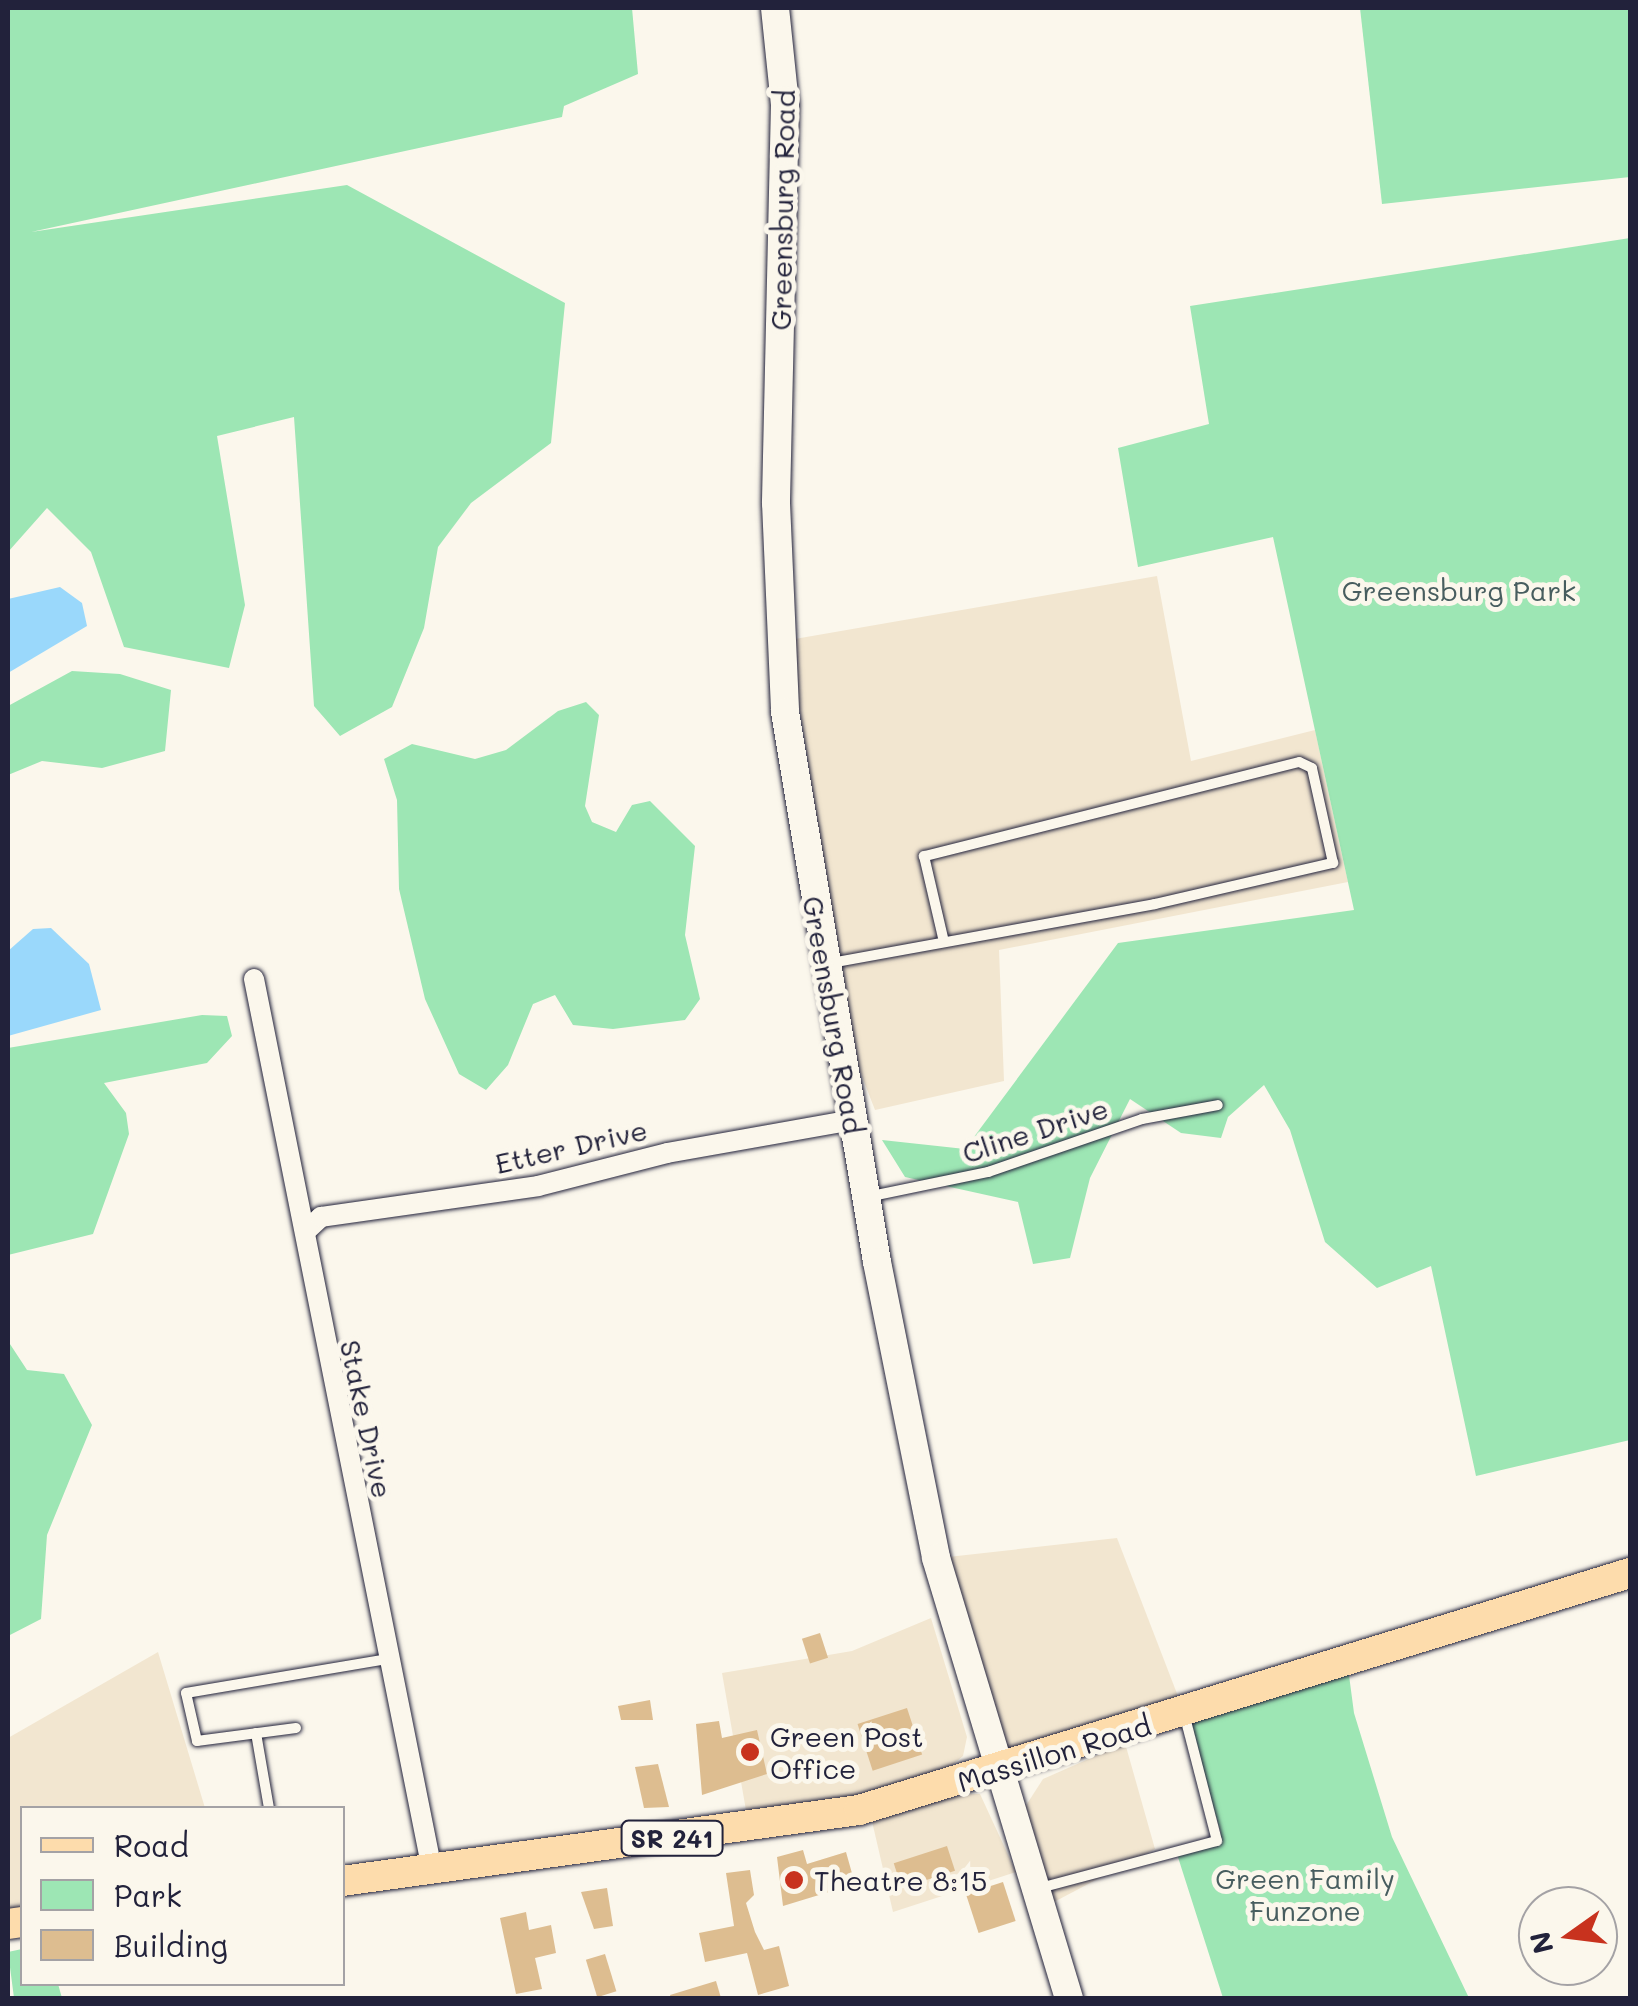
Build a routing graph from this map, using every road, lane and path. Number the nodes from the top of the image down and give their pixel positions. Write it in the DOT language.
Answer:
graph roads {
  1 [pos="775,8"];
  2 [pos="944,942"];
  3 [pos="825,964"];
  4 [pos="254,978"];
  5 [pos="1218,1104"];
  6 [pos="852,1120"];
  7 [pos="866,1197"];
  8 [pos="306,1230"];
  9 [pos="1630,1574"];
  10 [pos="388,1660"];
  11 [pos="1184,1712"];
  12 [pos="296,1728"];
  13 [pos="256,1733"];
  14 [pos="997,1770"];
  15 [pos="269,1806"];
  16 [pos="432,1870"];
  17 [pos="345,1881"];
  18 [pos="1038,1888"];
  19 [pos="1069,1998"];
  1 -- 3 [label="main road, Greensburg Road"];
  2 -- 2 [label="lane"];
  2 -- 3 [label="lane"];
  3 -- 6 [label="main road, Greensburg Road"];
  4 -- 8 [label="street, Stake Drive"];
  5 -- 7 [label="lane, Cline Drive"];
  6 -- 7 [label="main road, Greensburg Road"];
  6 -- 8 [label="street, Etter Drive"];
  7 -- 14 [label="main road, Greensburg Road"];
  8 -- 10 [label="street, Stake Drive"];
  9 -- 11 [label="main road, Massillon Road / SR 241"];
  10 -- 13 [label="lane"];
  10 -- 16 [label="street, Stake Drive"];
  11 -- 14 [label="main road, Massillon Road / SR 241"];
  11 -- 18 [label="lane"];
  12 -- 13 [label="lane"];
  13 -- 15 [label="lane"];
  14 -- 16 [label="main road, Massillon Road / SR 241"];
  14 -- 18 [label="main road, Greensburg Road"];
  16 -- 17 [label="main road, Massillon Road / SR 241"];
  18 -- 19 [label="main road, Greensburg Road"];
}
